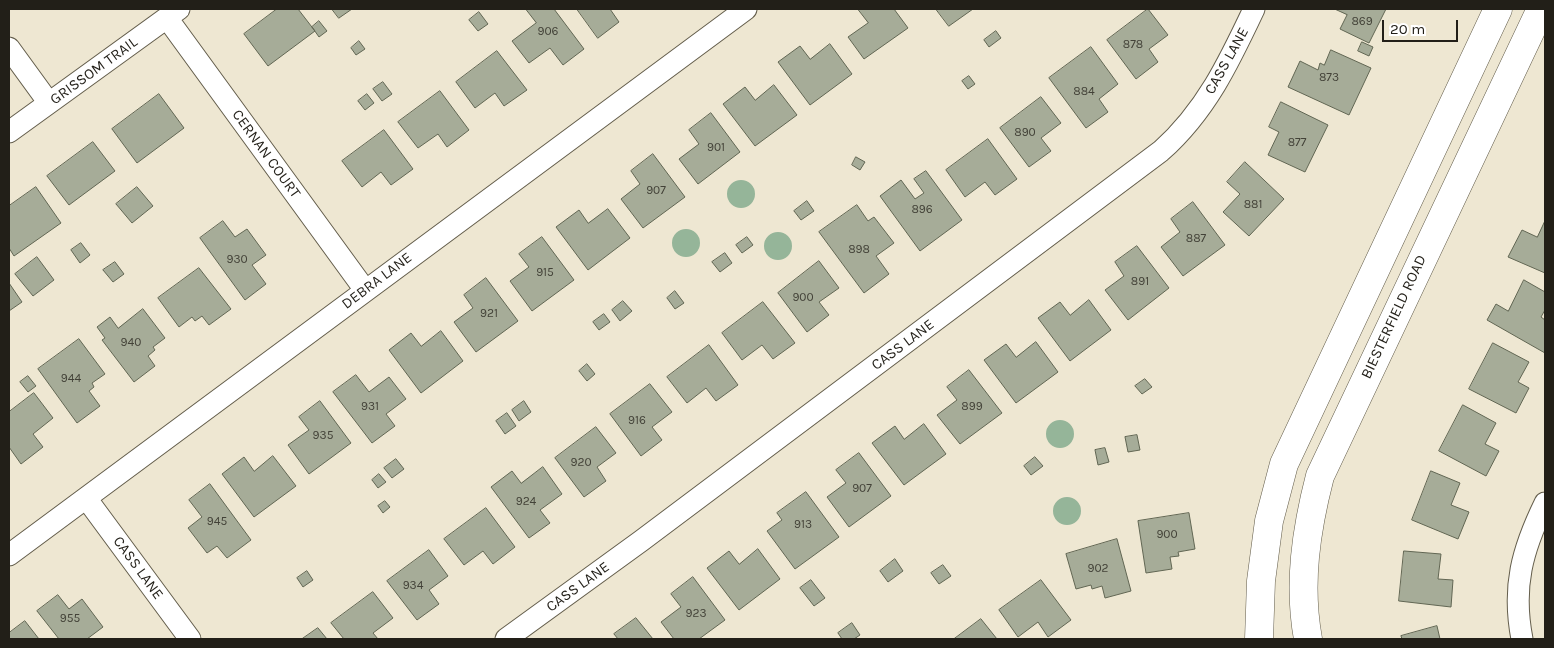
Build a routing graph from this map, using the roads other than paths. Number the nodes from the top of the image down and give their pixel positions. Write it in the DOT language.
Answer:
graph roads {
  1 [pos="746,9"];
  2 [pos="1254,9"];
  3 [pos="1498,9"];
  4 [pos="1541,9"];
  5 [pos="173,13"];
  6 [pos="9,48"];
  7 [pos="49,103"];
  8 [pos="9,132"];
  9 [pos="366,290"];
  10 [pos="86,498"];
  11 [pos="1545,503"];
  12 [pos="9,555"];
  13 [pos="190,639"];
  14 [pos="506,639"];
  15 [pos="1259,639"];
  16 [pos="1308,639"];
  17 [pos="1522,639"];
  1 -- 9 [label="street, DEBRA LANE"];
  2 -- 14 [label="street, CASS LANE"];
  3 -- 15 [label="street"];
  4 -- 16 [label="street, BIESTERFIELD ROAD"];
  5 -- 7 [label="street, GRISSOM TRAIL"];
  5 -- 9 [label="street, CERNAN COURT"];
  6 -- 7 [label="street"];
  7 -- 8 [label="street, GRISSOM TRAIL"];
  9 -- 10 [label="street, DEBRA LANE"];
  10 -- 12 [label="street, DEBRA LANE"];
  10 -- 13 [label="street, CASS LANE"];
  11 -- 17 [label="street"];
}
